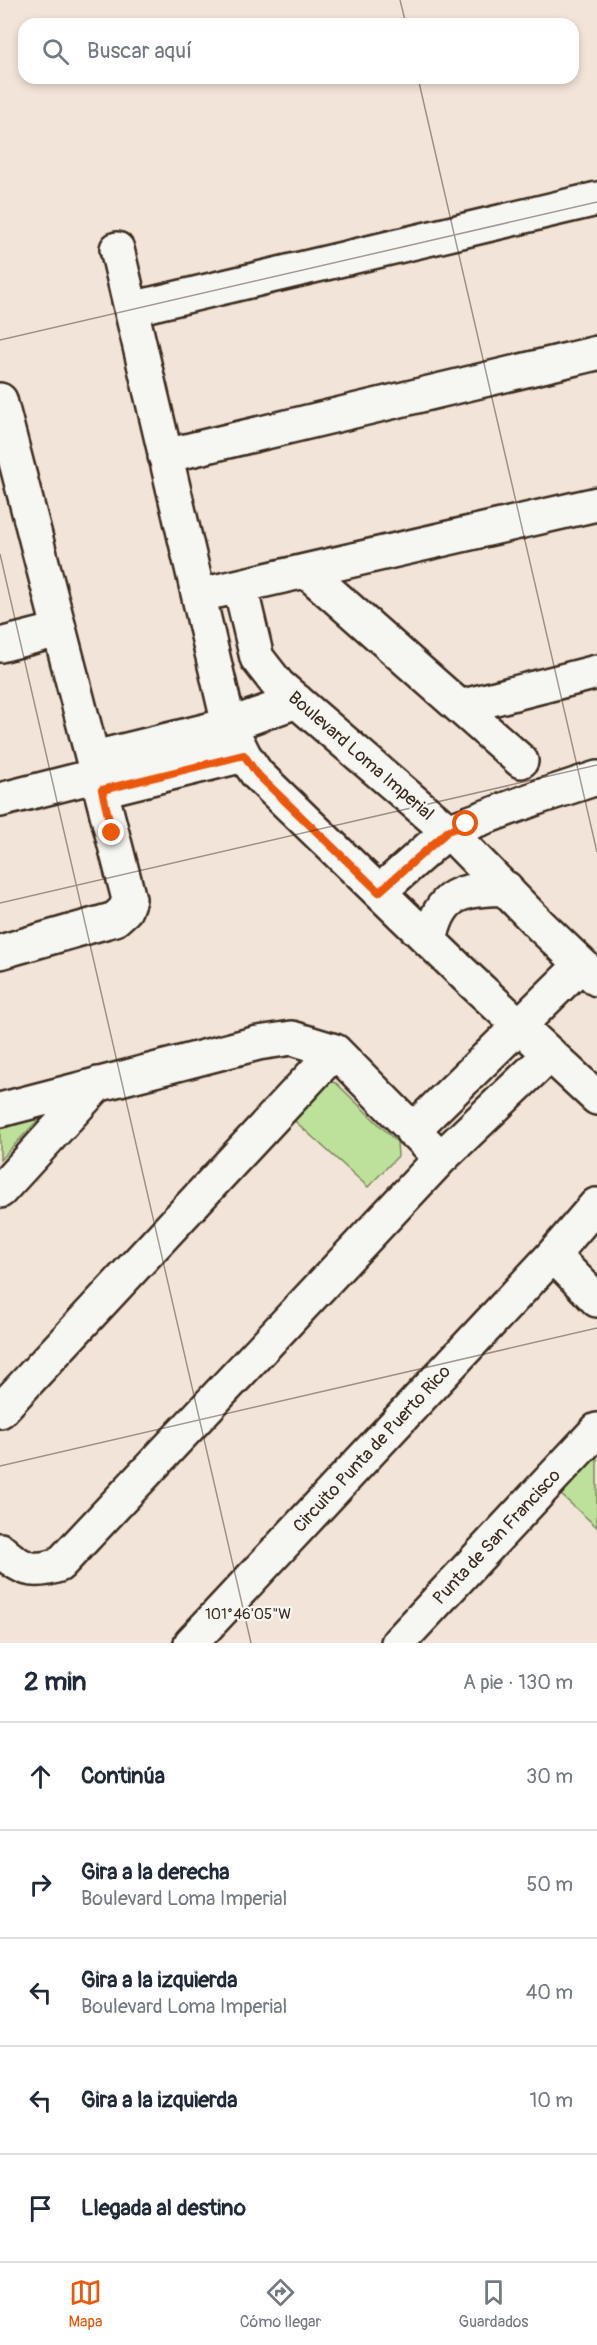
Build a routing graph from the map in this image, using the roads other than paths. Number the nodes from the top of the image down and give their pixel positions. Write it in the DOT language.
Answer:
graph roads {
  1 [pos="597,199"];
  2 [pos="117,249"];
  3 [pos="131,309"];
  4 [pos="597,353"];
  5 [pos="0,400"];
  6 [pos="165,456"];
  7 [pos="10,482"];
  8 [pos="597,504"];
  9 [pos="306,571"];
  10 [pos="240,586"];
  11 [pos="198,596"];
  12 [pos="59,630"];
  13 [pos="0,645"];
  14 [pos="597,672"];
  15 [pos="297,701"];
  16 [pos="460,707"];
  17 [pos="229,725"];
  18 [pos="244,755"];
  19 [pos="521,761"];
  20 [pos="98,774"];
  21 [pos="597,778"];
  22 [pos="0,800"];
  23 [pos="448,831"];
  24 [pos="506,888"];
  25 [pos="379,892"];
  26 [pos="430,941"];
  27 [pos="0,952"];
  28 [pos="589,972"];
  29 [pos="520,1026"];
  30 [pos="335,1051"];
  31 [pos="550,1054"];
  32 [pos="98,1084"];
  33 [pos="597,1098"];
  34 [pos="0,1110"];
  35 [pos="412,1131"];
  36 [pos="441,1158"];
  37 [pos="0,1191"];
  38 [pos="596,1205"];
  39 [pos="553,1255"];
  40 [pos="597,1300"];
  41 [pos="0,1411"];
  42 [pos="597,1430"];
  43 [pos="0,1550"];
  44 [pos="191,1643"];
  45 [pos="398,1643"];
  1 -- 3 [label="street"];
  2 -- 3 [label="street"];
  3 -- 6 [label="street"];
  4 -- 6 [label="street"];
  5 -- 7 [label="street"];
  6 -- 11 [label="street"];
  7 -- 12 [label="street"];
  8 -- 9 [label="street"];
  9 -- 10 [label="street"];
  9 -- 16 [label="street"];
  10 -- 11 [label="street"];
  10 -- 15 [label="street, Boulevard Loma Imperial"];
  11 -- 17 [label="street"];
  12 -- 13 [label="street"];
  12 -- 20 [label="street"];
  14 -- 16 [label="street"];
  15 -- 17 [label="street"];
  15 -- 23 [label="street, Boulevard Loma Imperial"];
  16 -- 19 [label="street"];
  17 -- 18 [label="street"];
  17 -- 20 [label="street"];
  18 -- 20 [label="street"];
  18 -- 25 [label="street"];
  20 -- 22 [label="street"];
  20 -- 27 [label="street"];
  21 -- 23 [label="street"];
  23 -- 24 [label="street, Boulevard Loma Imperial"];
  23 -- 25 [label="street"];
  24 -- 26 [label="street"];
  24 -- 28 [label="street, Boulevard Loma Imperial"];
  25 -- 26 [label="street"];
  26 -- 29 [label="street"];
  28 -- 29 [label="street"];
  29 -- 31 [label="street"];
  29 -- 35 [label="street"];
  30 -- 32 [label="street"];
  30 -- 35 [label="street"];
  30 -- 41 [label="street"];
  31 -- 33 [label="street"];
  31 -- 36 [label="street"];
  32 -- 34 [label="street"];
  32 -- 37 [label="street"];
  35 -- 36 [label="street"];
  36 -- 43 [label="street"];
  38 -- 39 [label="street, Circuito Punta de Puerto Rico"];
  39 -- 40 [label="street"];
  39 -- 44 [label="street, Circuito Punta de Puerto Rico"];
  42 -- 45 [label="street, Punta de San Francisco"];
}
